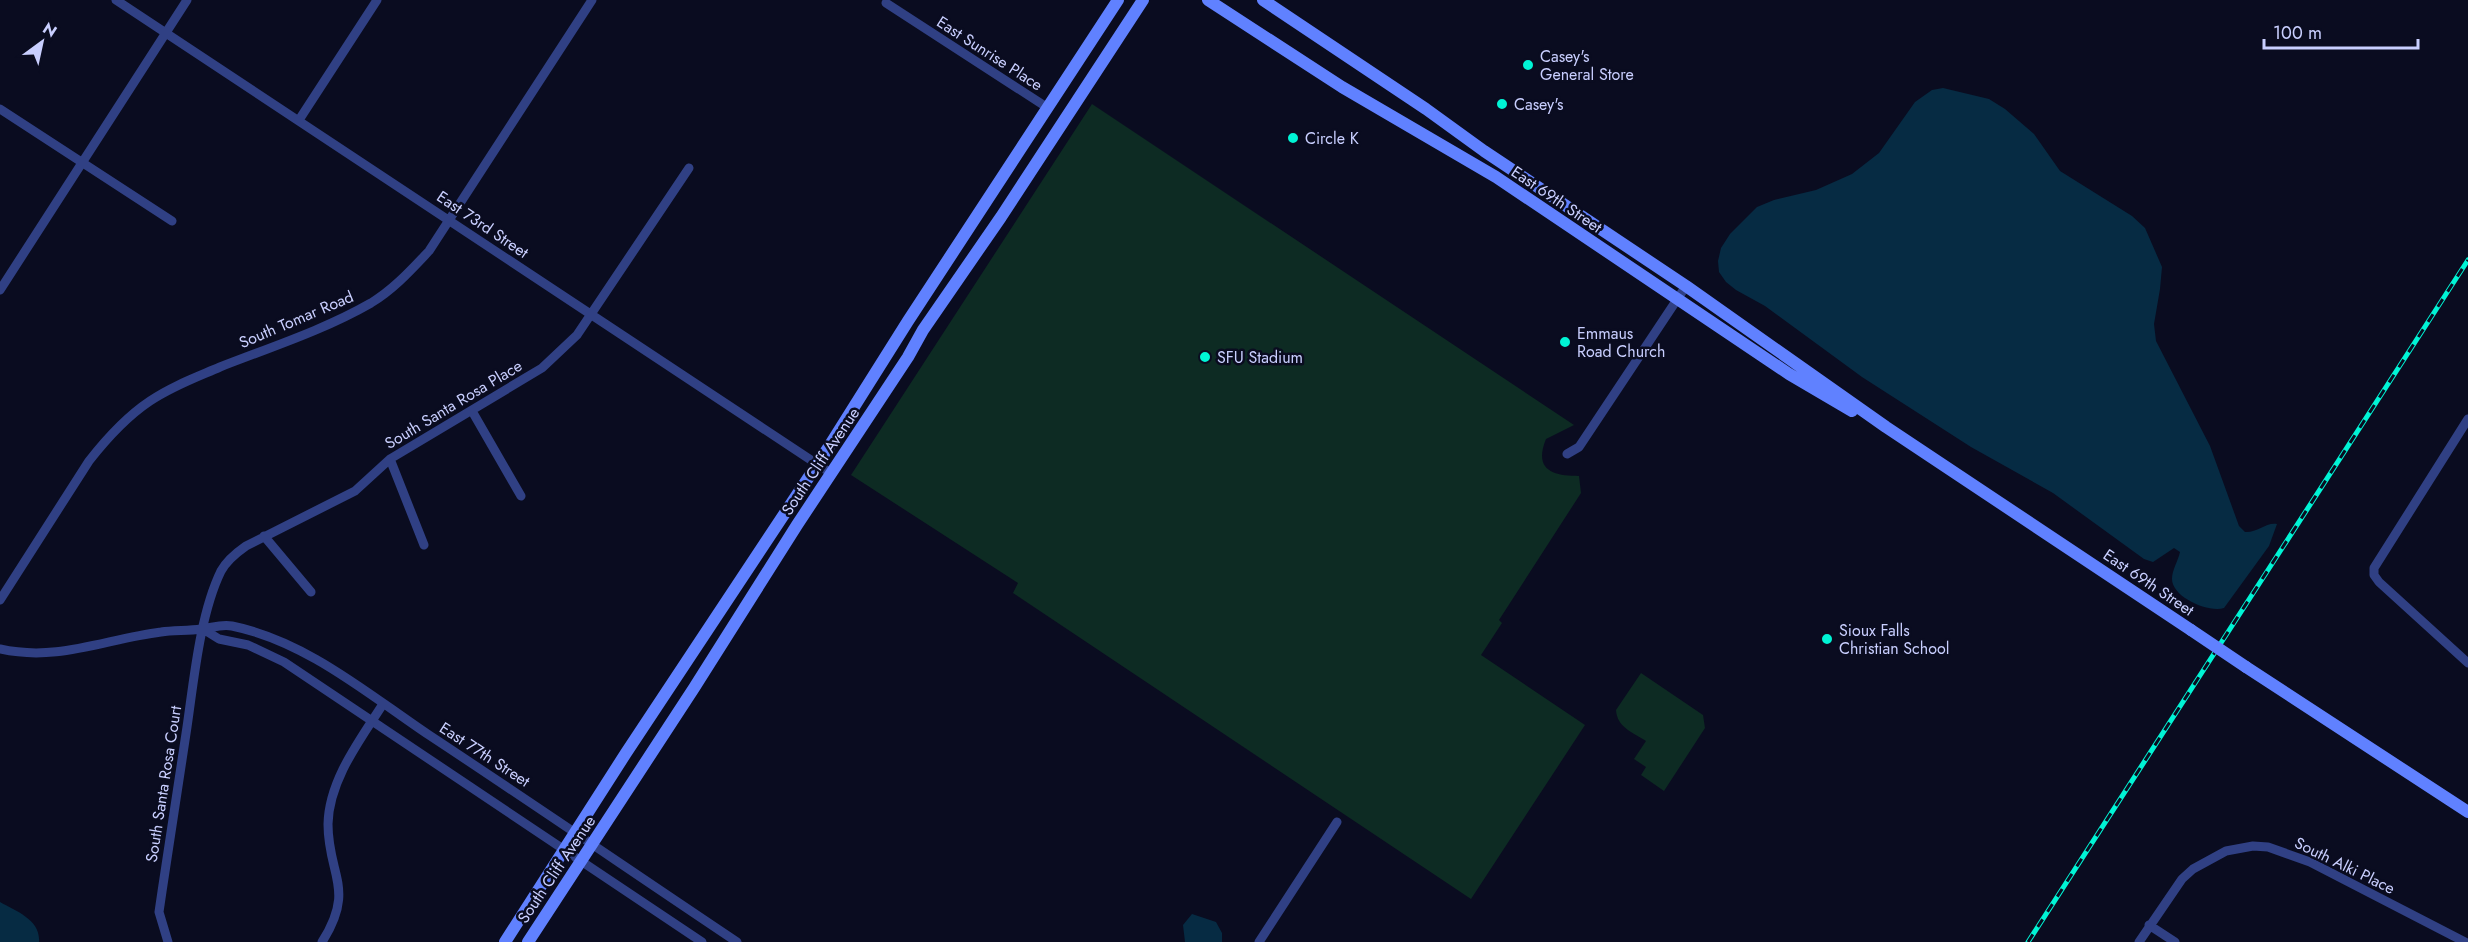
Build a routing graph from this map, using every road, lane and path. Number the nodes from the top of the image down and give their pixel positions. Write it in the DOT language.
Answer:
graph roads {
  1 [pos="116,0"];
  2 [pos="187,0"];
  3 [pos="377,0"];
  4 [pos="592,0"];
  5 [pos="1118,0"];
  6 [pos="1143,0"];
  7 [pos="1208,0"];
  8 [pos="1263,0"];
  9 [pos="885,3"];
  10 [pos="166,33"];
  11 [pos="1048,108"];
  12 [pos="0,109"];
  13 [pos="299,120"];
  14 [pos="83,163"];
  15 [pos="689,168"];
  16 [pos="449,219"];
  17 [pos="172,221"];
  18 [pos="1686,286"];
  19 [pos="0,290"];
  20 [pos="1677,299"];
  21 [pos="591,314"];
  22 [pos="472,411"];
  23 [pos="2468,419"];
  24 [pos="1886,427"];
  25 [pos="1567,454"];
  26 [pos="390,459"];
  27 [pos="818,464"];
  28 [pos="832,474"];
  29 [pos="521,496"];
  30 [pos="264,536"];
  31 [pos="424,544"];
  32 [pos="311,592"];
  33 [pos="0,600"];
  34 [pos="203,629"];
  35 [pos="0,649"];
  36 [pos="2468,663"];
  37 [pos="383,704"];
  38 [pos="372,721"];
  39 [pos="2393,765"];
  40 [pos="2468,812"];
  41 [pos="2468,820"];
  42 [pos="1337,822"];
  43 [pos="576,832"];
  44 [pos="593,843"];
  45 [pos="565,849"];
  46 [pos="581,861"];
  47 [pos="2149,925"];
  48 [pos="168,942"];
  49 [pos="322,942"];
  50 [pos="505,942"];
  51 [pos="528,942"];
  52 [pos="702,942"];
  53 [pos="737,942"];
  54 [pos="1259,942"];
  55 [pos="2139,942"];
  56 [pos="2175,942"];
  57 [pos="2465,942"];
  1 -- 10 [label="street, East 73rd Street"];
  2 -- 10 [label="street"];
  3 -- 13 [label="street"];
  4 -- 16 [label="street, South Tomar Road"];
  5 -- 11 [label="main road, South Cliff Avenue"];
  6 -- 28 [label="main road, South Cliff Avenue"];
  7 -- 20 [label="main road, East 69th Street"];
  8 -- 18 [label="main road, East 69th Street"];
  9 -- 11 [label="street, East Sunrise Place"];
  10 -- 13 [label="street, East 73rd Street"];
  10 -- 14 [label="street"];
  11 -- 27 [label="main road, South Cliff Avenue"];
  12 -- 14 [label="street"];
  13 -- 16 [label="street, East 73rd Street"];
  14 -- 17 [label="street"];
  14 -- 19 [label="street"];
  15 -- 21 [label="street, South Santa Rosa Place"];
  16 -- 21 [label="street, East 73rd Street"];
  16 -- 33 [label="street, South Tomar Road"];
  18 -- 20 [label="street"];
  18 -- 24 [label="main road, East 69th Street"];
  20 -- 24 [label="main road, East 69th Street"];
  20 -- 25 [label="street"];
  21 -- 22 [label="street, South Santa Rosa Place"];
  21 -- 27 [label="street, East 73rd Street"];
  22 -- 26 [label="street, South Santa Rosa Place"];
  22 -- 29 [label="street"];
  23 -- 36 [label="street"];
  24 -- 39 [label="main road, East 69th Street, bridge"];
  26 -- 30 [label="street, South Santa Rosa Place"];
  26 -- 31 [label="street"];
  27 -- 28 [label="street, East 73rd Street"];
  27 -- 43 [label="main road, South Cliff Avenue"];
  28 -- 44 [label="main road, South Cliff Avenue"];
  30 -- 32 [label="street"];
  30 -- 34 [label="street, South Santa Rosa Place"];
  34 -- 35 [label="street, East 77th Street"];
  34 -- 37 [label="street, East 77th Street"];
  34 -- 38 [label="street, East 77th Street"];
  34 -- 48 [label="street, South Santa Rosa Court"];
  37 -- 38 [label="street"];
  37 -- 43 [label="street, East 77th Street"];
  38 -- 45 [label="street, East 77th Street"];
  38 -- 49 [label="street"];
  39 -- 40 [label="main road, East 69th Street"];
  39 -- 41 [label="main road, East 69th Street"];
  42 -- 54 [label="street"];
  43 -- 44 [label="street, East 77th Street"];
  43 -- 45 [label="main road, South Cliff Avenue"];
  44 -- 46 [label="main road, South Cliff Avenue"];
  44 -- 53 [label="street, East 77th Street"];
  45 -- 46 [label="street, East 77th Street"];
  45 -- 50 [label="main road, South Cliff Avenue"];
  46 -- 51 [label="main road, South Cliff Avenue"];
  46 -- 52 [label="street, East 77th Street"];
  47 -- 55 [label="street, South Alki Place"];
  47 -- 56 [label="street"];
  47 -- 57 [label="street, South Alki Place"];
}
